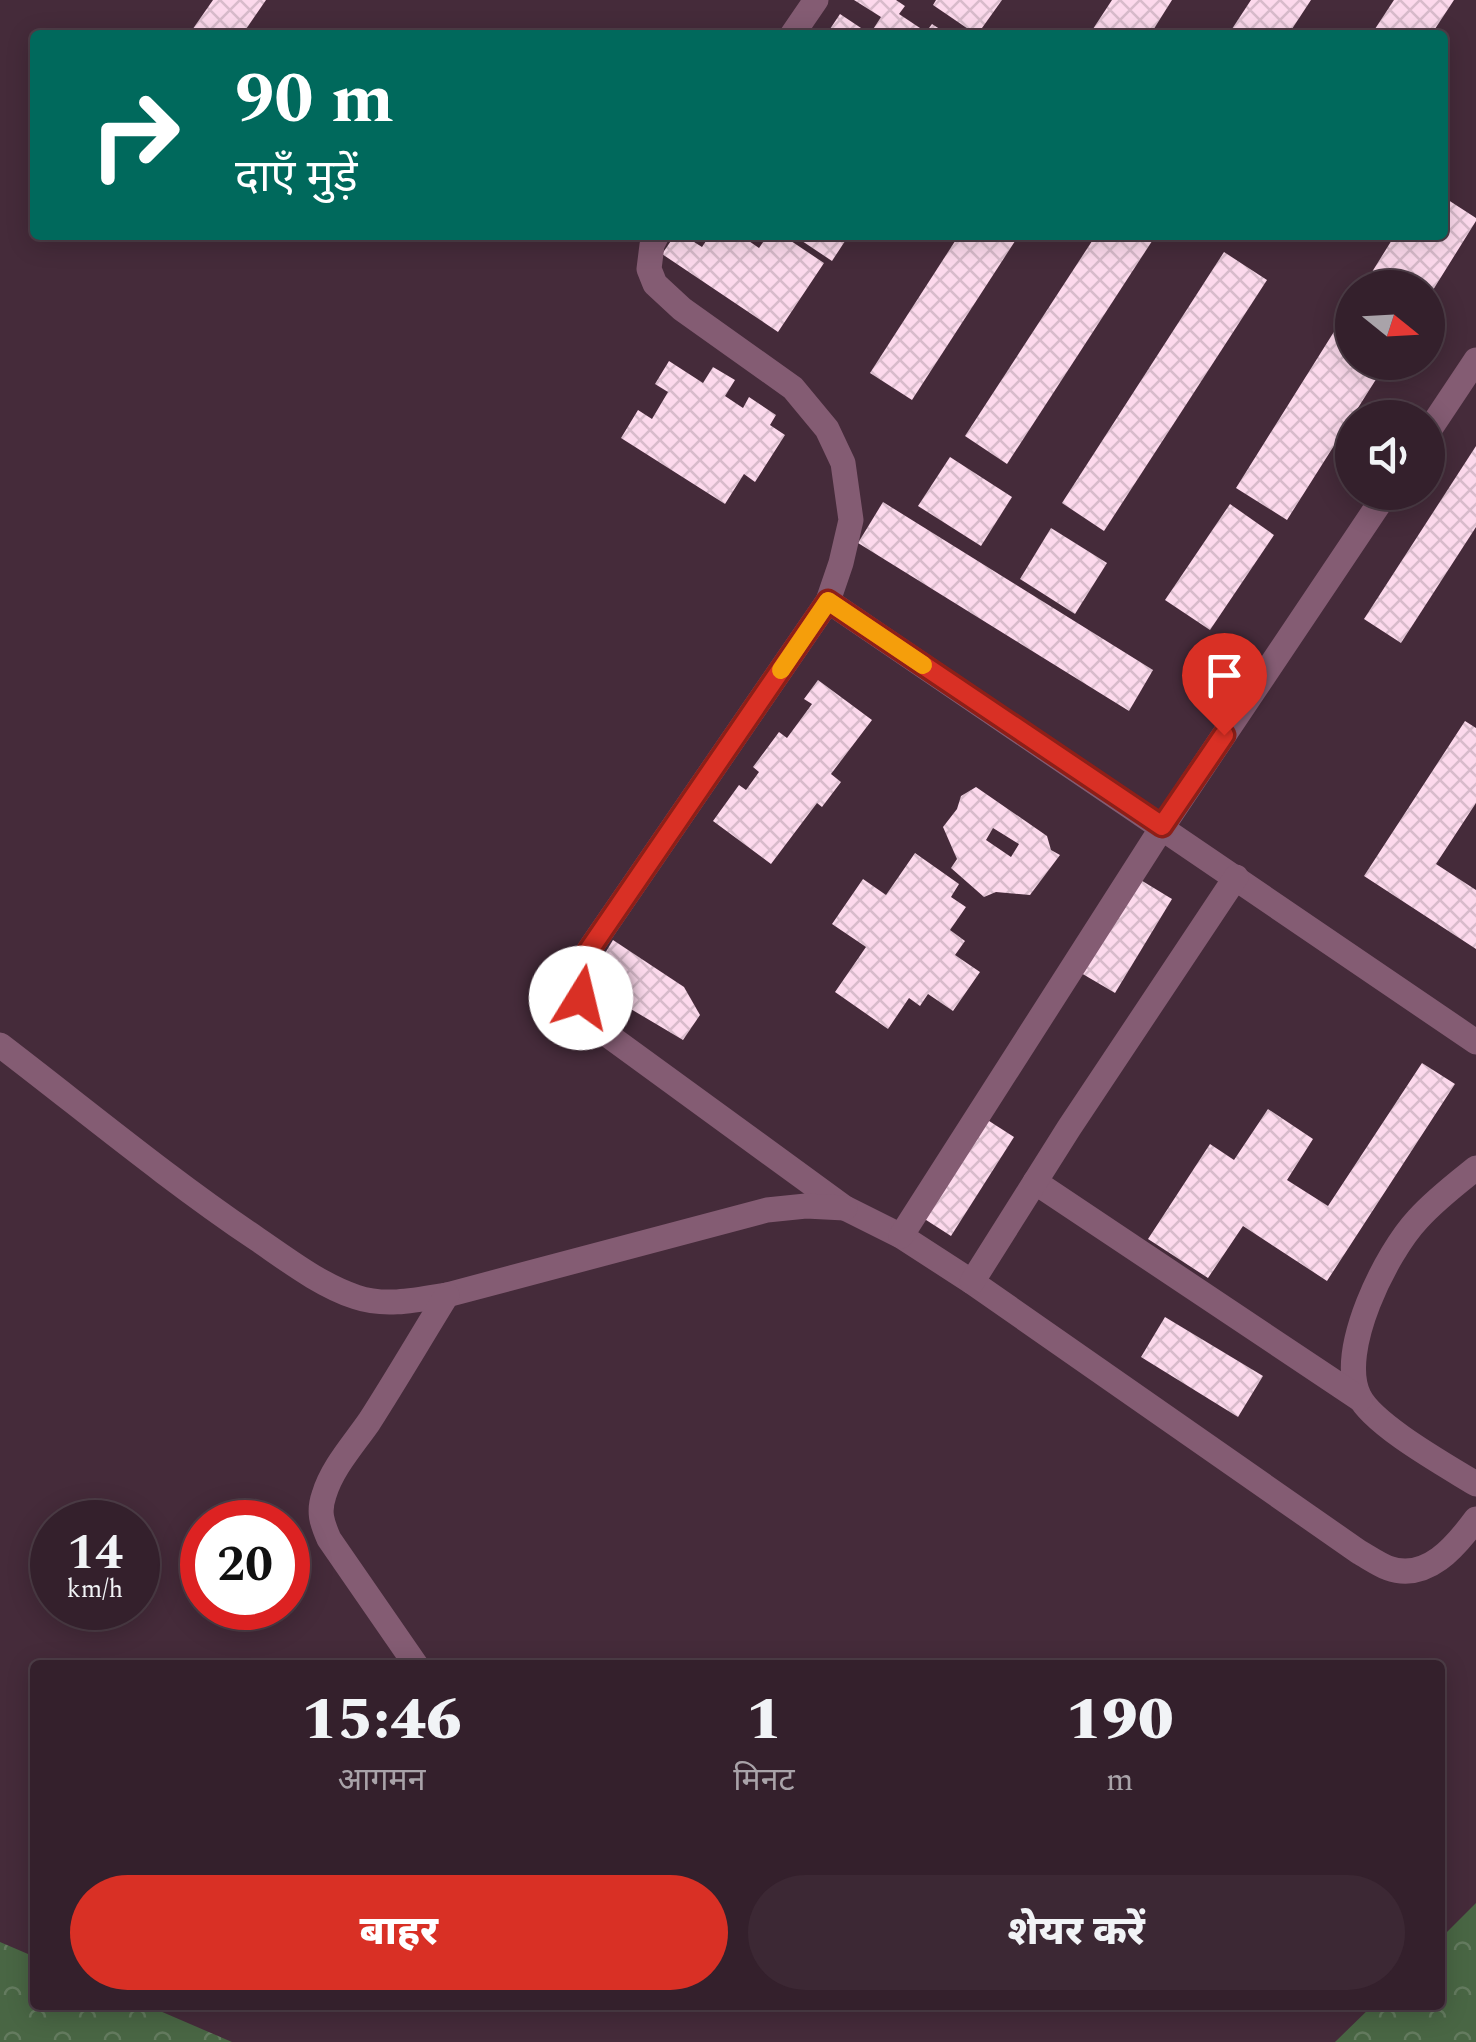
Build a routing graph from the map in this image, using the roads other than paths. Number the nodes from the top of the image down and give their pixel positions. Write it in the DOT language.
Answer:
graph roads {
  1 [pos="816,0"];
  2 [pos="795,30"];
  3 [pos="654,240"];
  4 [pos="1476,360"];
  5 [pos="1445,406"];
  6 [pos="1375,510"];
  7 [pos="828,601"];
  8 [pos="1162,826"];
  9 [pos="1236,877"];
  10 [pos="1476,1042"];
  11 [pos="0,1045"];
  12 [pos="1476,1168"];
  13 [pos="1034,1182"];
  14 [pos="844,1208"];
  15 [pos="901,1236"];
  16 [pos="972,1282"];
  17 [pos="446,1295"];
  18 [pos="1360,1399"];
  19 [pos="1476,1484"];
  20 [pos="1476,1519"];
  21 [pos="413,1660"];
  1 -- 2 [label="lane"];
  3 -- 7 [label="lane"];
  4 -- 5 [label="lane"];
  6 -- 8 [label="lane"];
  7 -- 8 [label="lane"];
  7 -- 14 [label="lane"];
  8 -- 9 [label="lane"];
  8 -- 15 [label="lane"];
  9 -- 10 [label="lane"];
  9 -- 13 [label="lane"];
  11 -- 17 [label="lane"];
  12 -- 18 [label="lane"];
  13 -- 16 [label="lane"];
  13 -- 18 [label="lane"];
  14 -- 15 [label="lane"];
  14 -- 17 [label="lane"];
  15 -- 16 [label="lane"];
  16 -- 20 [label="lane"];
  17 -- 21 [label="lane"];
  18 -- 19 [label="lane"];
}
